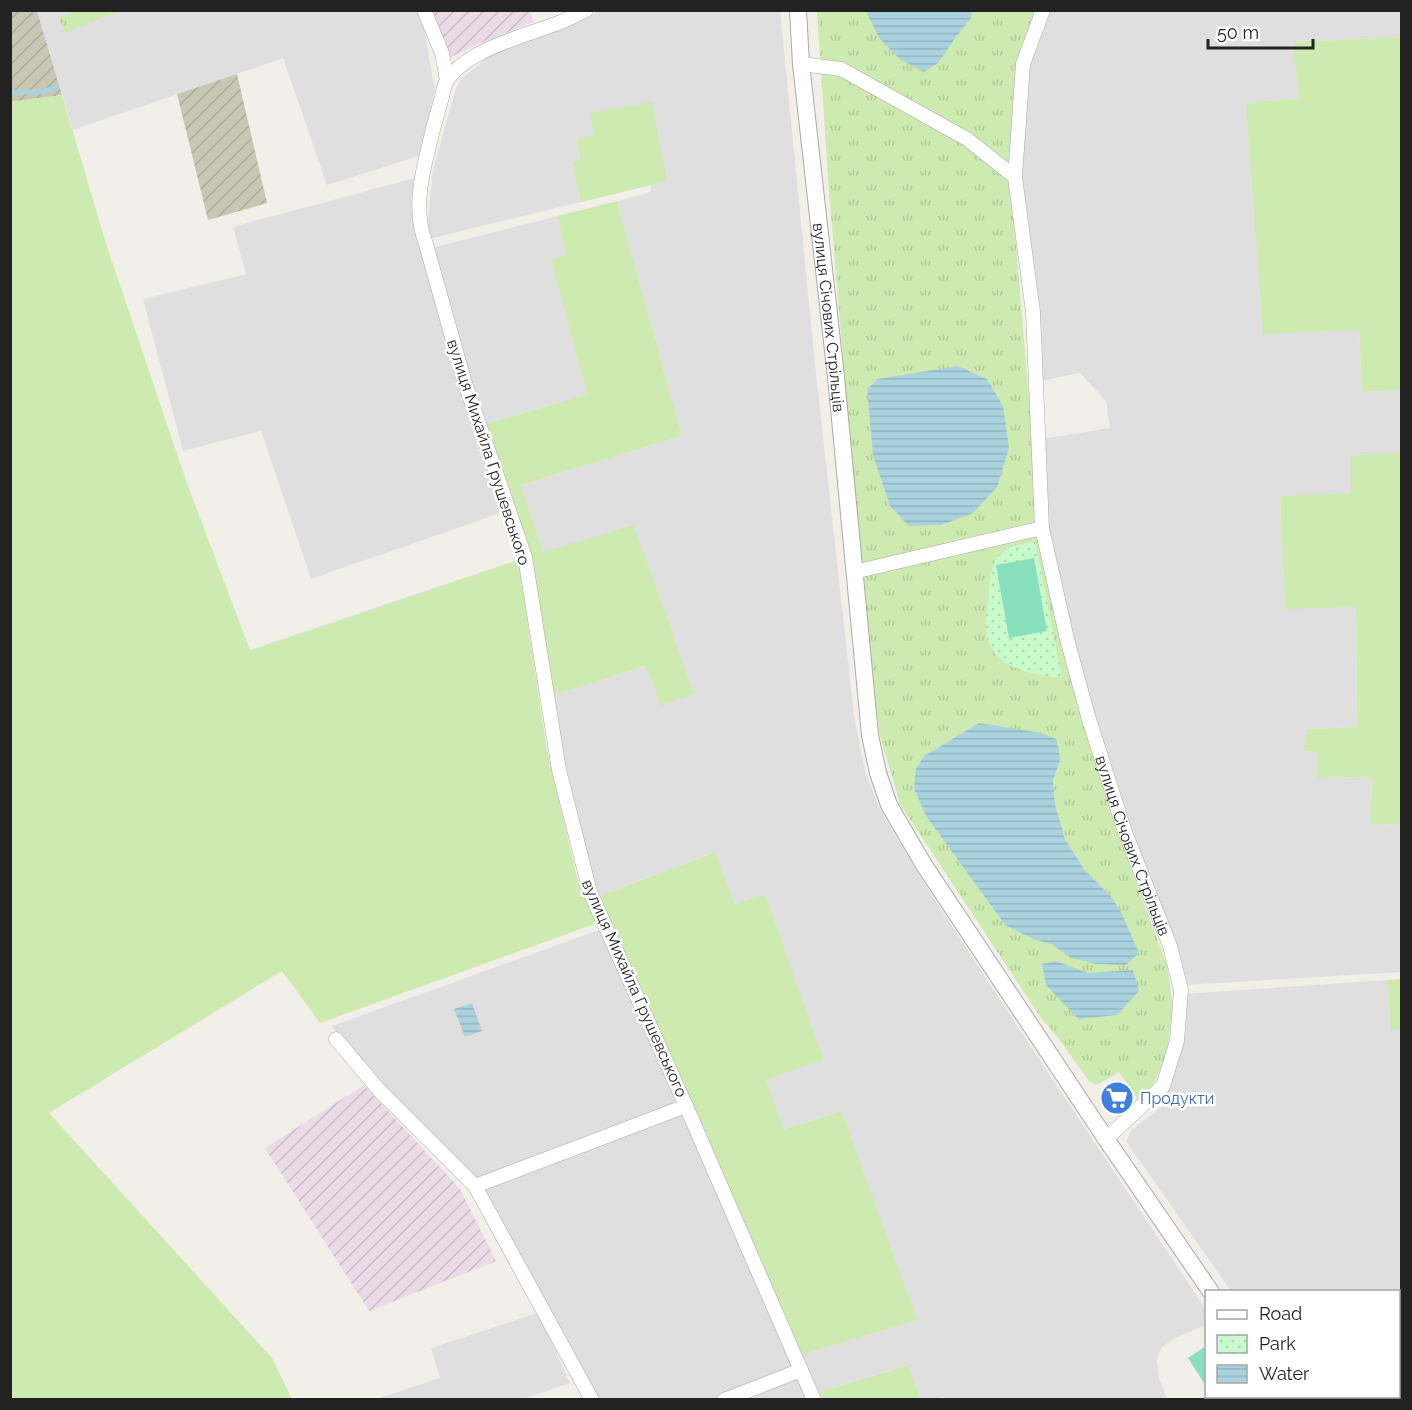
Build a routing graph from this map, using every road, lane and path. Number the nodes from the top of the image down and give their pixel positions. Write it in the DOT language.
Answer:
graph roads {
  1 [pos="424,10"];
  2 [pos="586,10"];
  3 [pos="798,10"];
  4 [pos="1042,10"];
  5 [pos="801,64"];
  6 [pos="447,80"];
  7 [pos="1015,177"];
  8 [pos="1042,528"];
  9 [pos="854,572"];
  10 [pos="336,1039"];
  11 [pos="686,1106"];
  12 [pos="1106,1139"];
  13 [pos="475,1186"];
  14 [pos="1210,1290"];
  15 [pos="801,1370"];
  16 [pos="592,1400"];
  17 [pos="724,1400"];
  18 [pos="814,1400"];
  1 -- 6 [label="street"];
  2 -- 6 [label="street"];
  3 -- 5 [label="street, вулиця Січових Стрільців"];
  4 -- 7 [label="street, вулиця Січових Стрільців"];
  5 -- 7 [label="street"];
  5 -- 9 [label="street, вулиця Січових Стрільців"];
  6 -- 11 [label="street, вулиця Михайла Грушевського"];
  7 -- 8 [label="street, вулиця Січових Стрільців"];
  8 -- 9 [label="street"];
  8 -- 12 [label="street, вулиця Січових Стрільців"];
  9 -- 12 [label="street, вулиця Січових Стрільців"];
  10 -- 13 [label="street"];
  11 -- 13 [label="street, вулиця Михайла Грушевського"];
  11 -- 15 [label="street, вулиця Михайла Грушевського"];
  12 -- 14 [label="street, вулиця Січових Стрільців"];
  13 -- 16 [label="street"];
  15 -- 17 [label="street"];
  15 -- 18 [label="street, вулиця Михайла Грушевського"];
}
